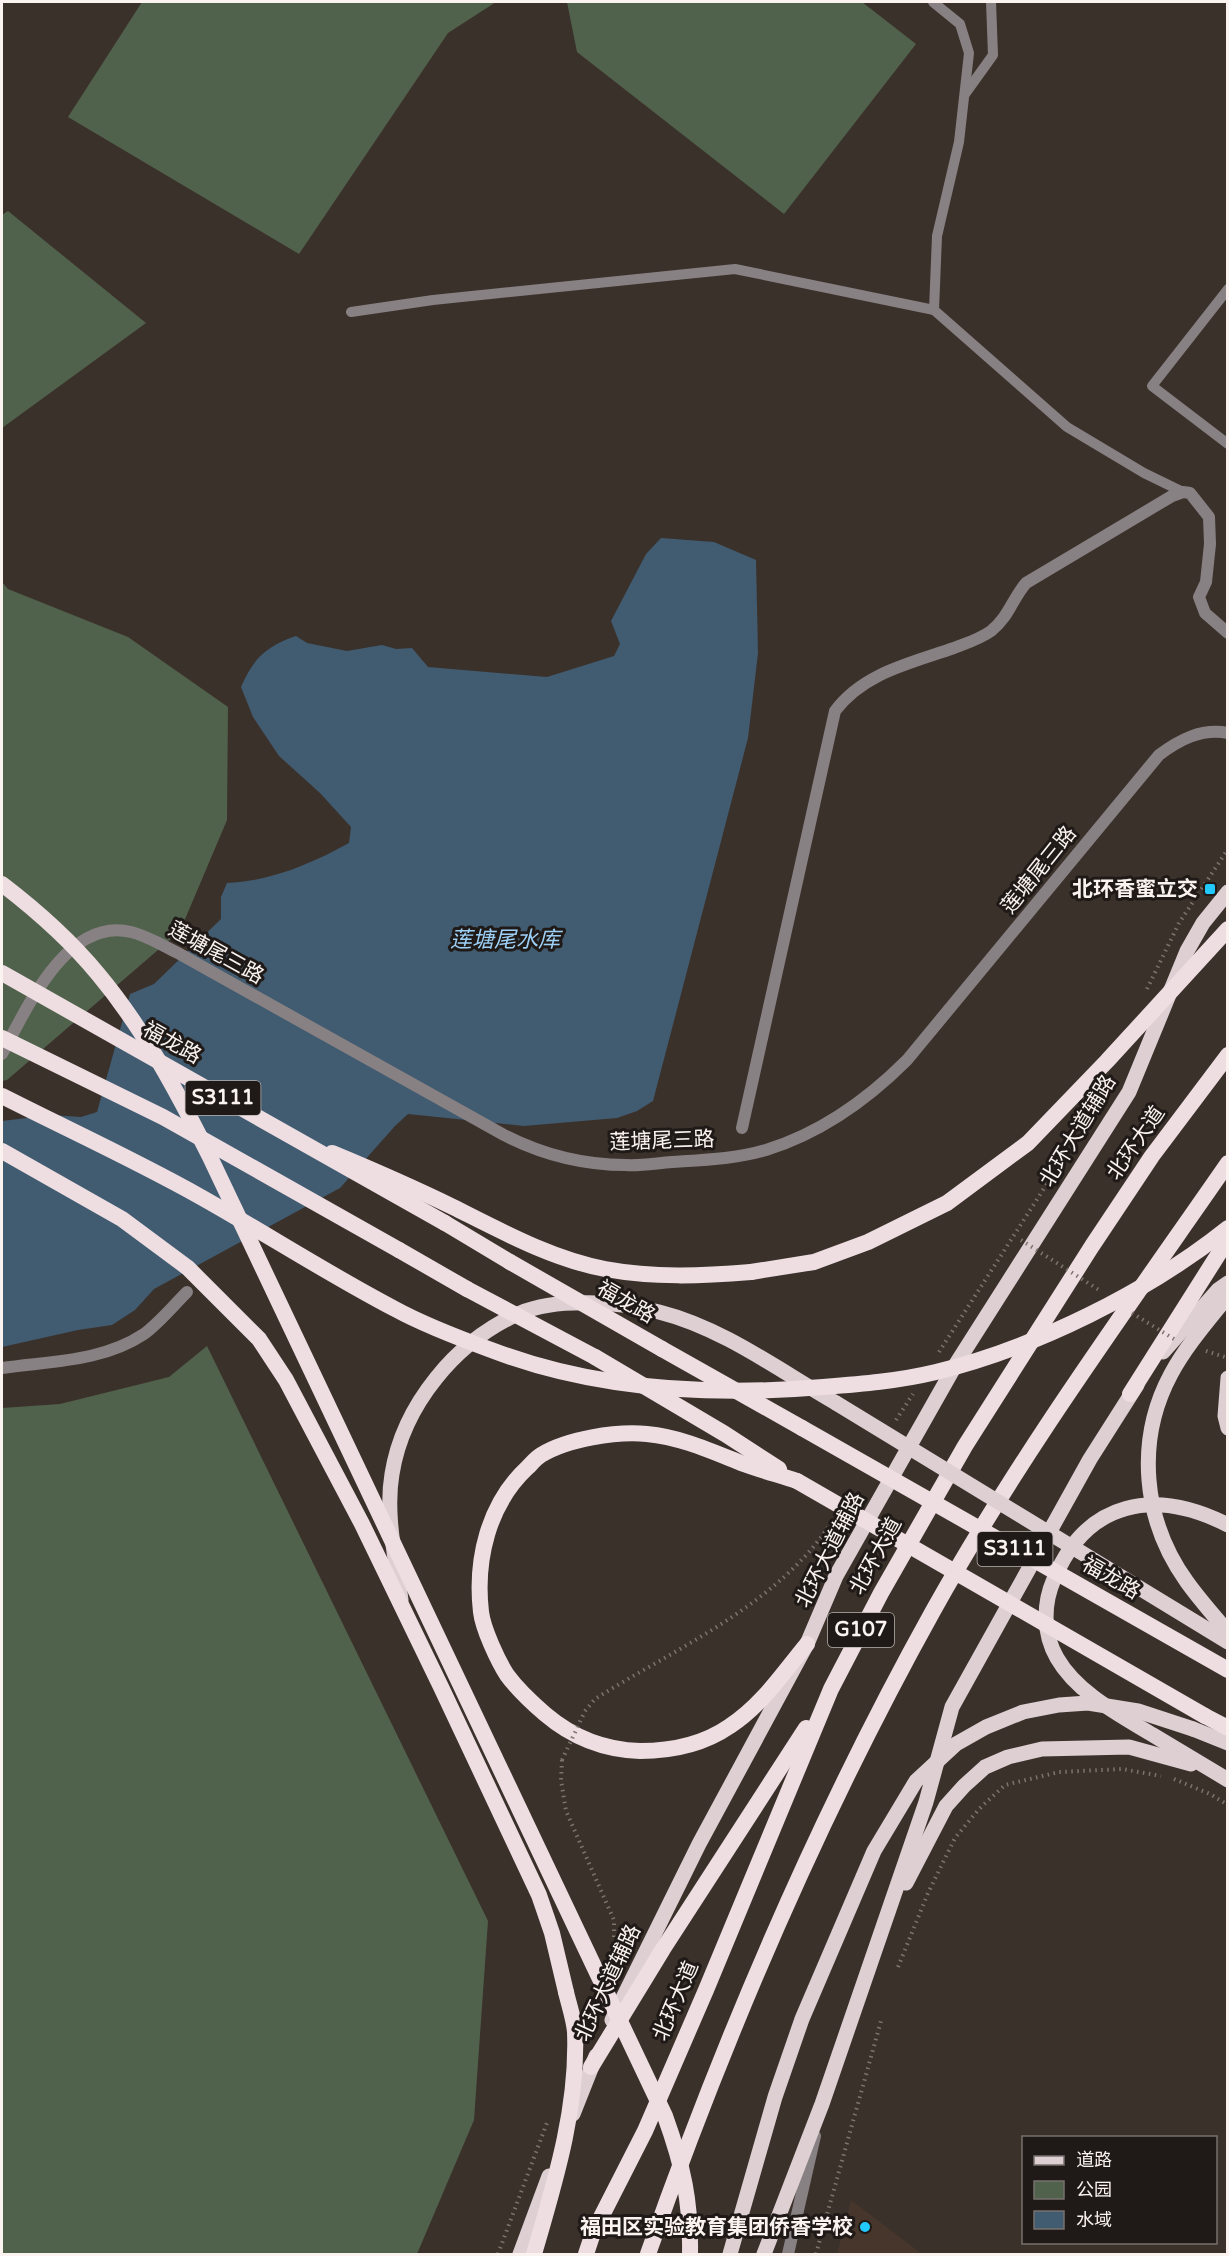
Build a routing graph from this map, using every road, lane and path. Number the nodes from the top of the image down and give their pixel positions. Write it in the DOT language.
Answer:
graph roads {
  1 [pos="933,2"];
  2 [pos="991,2"];
  3 [pos="964,94"];
  4 [pos="1227,289"];
  5 [pos="934,310"];
  6 [pos="351,312"];
  7 [pos="1227,444"];
  8 [pos="1183,492"];
  9 [pos="1227,633"];
  10 [pos="1227,733"];
  11 [pos="1227,849"];
  12 [pos="2,884"];
  13 [pos="1227,892"];
  14 [pos="1227,928"];
  15 [pos="2,973"];
  16 [pos="1144,996"];
  17 [pos="2,1038"];
  18 [pos="2,1054"];
  19 [pos="1227,1055"];
  20 [pos="2,1096"];
  21 [pos="742,1128"];
  22 [pos="296,1139"];
  23 [pos="2,1151"];
  24 [pos="1227,1163"];
  25 [pos="1058,1167"];
  26 [pos="1227,1228"];
  27 [pos="1227,1239"];
  28 [pos="1227,1283"];
  29 [pos="187,1292"];
  30 [pos="1227,1296"];
  31 [pos="938,1353"];
  32 [pos="2,1368"];
  33 [pos="1227,1378"];
  34 [pos="915,1390"];
  35 [pos="1130,1394"];
  36 [pos="891,1428"];
  37 [pos="1227,1428"];
  38 [pos="797,1481"];
  39 [pos="836,1515"];
  40 [pos="1227,1525"];
  41 [pos="402,1607"];
  42 [pos="1227,1632"];
  43 [pos="1227,1642"];
  44 [pos="807,1644"];
  45 [pos="1227,1670"];
  46 [pos="831,1689"];
  47 [pos="1227,1728"];
  48 [pos="1227,1743"];
  49 [pos="1210,1769"];
  50 [pos="1227,1780"];
  51 [pos="1227,1805"];
  52 [pos="594,1878"];
  53 [pos="879,1934"];
  54 [pos="898,1967"];
  55 [pos="881,2021"];
  56 [pos="591,2067"];
  57 [pos="822,2104"];
  58 [pos="520,2254"];
  59 [pos="534,2254"];
  60 [pos="586,2254"];
  61 [pos="648,2254"];
  62 [pos="690,2254"];
  63 [pos="730,2254"];
  64 [pos="764,2254"];
  65 [pos="788,2254"];
  66 [pos="816,2254"];
  1 -- 3 [label="lane"];
  2 -- 3 [label="lane"];
  3 -- 5 [label="lane"];
  4 -- 7 [label="lane"];
  5 -- 6 [label="lane"];
  5 -- 8 [label="lane"];
  8 -- 9 [label="street"];
  8 -- 21 [label="street"];
  10 -- 18 [label="street, 莲塘尾三路, bridge"];
  11 -- 16 [label="path"];
  12 -- 62 [label="highway, bridge"];
  13 -- 44 [label="main road, 北环大道辅路"];
  14 -- 22 [label="highway, bridge"];
  15 -- 22 [label="highway, 福龙路 / S3111, bridge"];
  17 -- 38 [label="highway, S3111, bridge"];
  19 -- 46 [label="highway, 北环大道 / G107"];
  20 -- 26 [label="highway, bridge"];
  22 -- 45 [label="highway, 福龙路 / S3111, bridge"];
  23 -- 41 [label="highway"];
  24 -- 61 [label="highway, G107"];
  25 -- 31 [label="path"];
  27 -- 35 [label="highway"];
  28 -- 35 [label="main road"];
  29 -- 32 [label="street"];
  30 -- 42 [label="main road, bridge"];
  33 -- 37 [label="main road"];
  34 -- 36 [label="path"];
  35 -- 53 [label="main road"];
  38 -- 44 [label="highway"];
  38 -- 47 [label="highway, S3111, bridge"];
  39 -- 52 [label="path, bridge"];
  40 -- 49 [label="main road"];
  41 -- 43 [label="main road, bridge"];
  41 -- 59 [label="highway, bridge"];
  44 -- 56 [label="main road, 北环大道辅路"];
  46 -- 56 [label="highway"];
  46 -- 60 [label="highway, 北环大道 / G107"];
  48 -- 63 [label="main road, bridge"];
  49 -- 50 [label="main road"];
  49 -- 53 [label="main road"];
  51 -- 54 [label="path"];
  53 -- 57 [label="main road"];
  55 -- 66 [label="path"];
  56 -- 58 [label="main road, 北环大道辅路"];
  57 -- 64 [label="main road"];
  57 -- 65 [label="street"];
}
